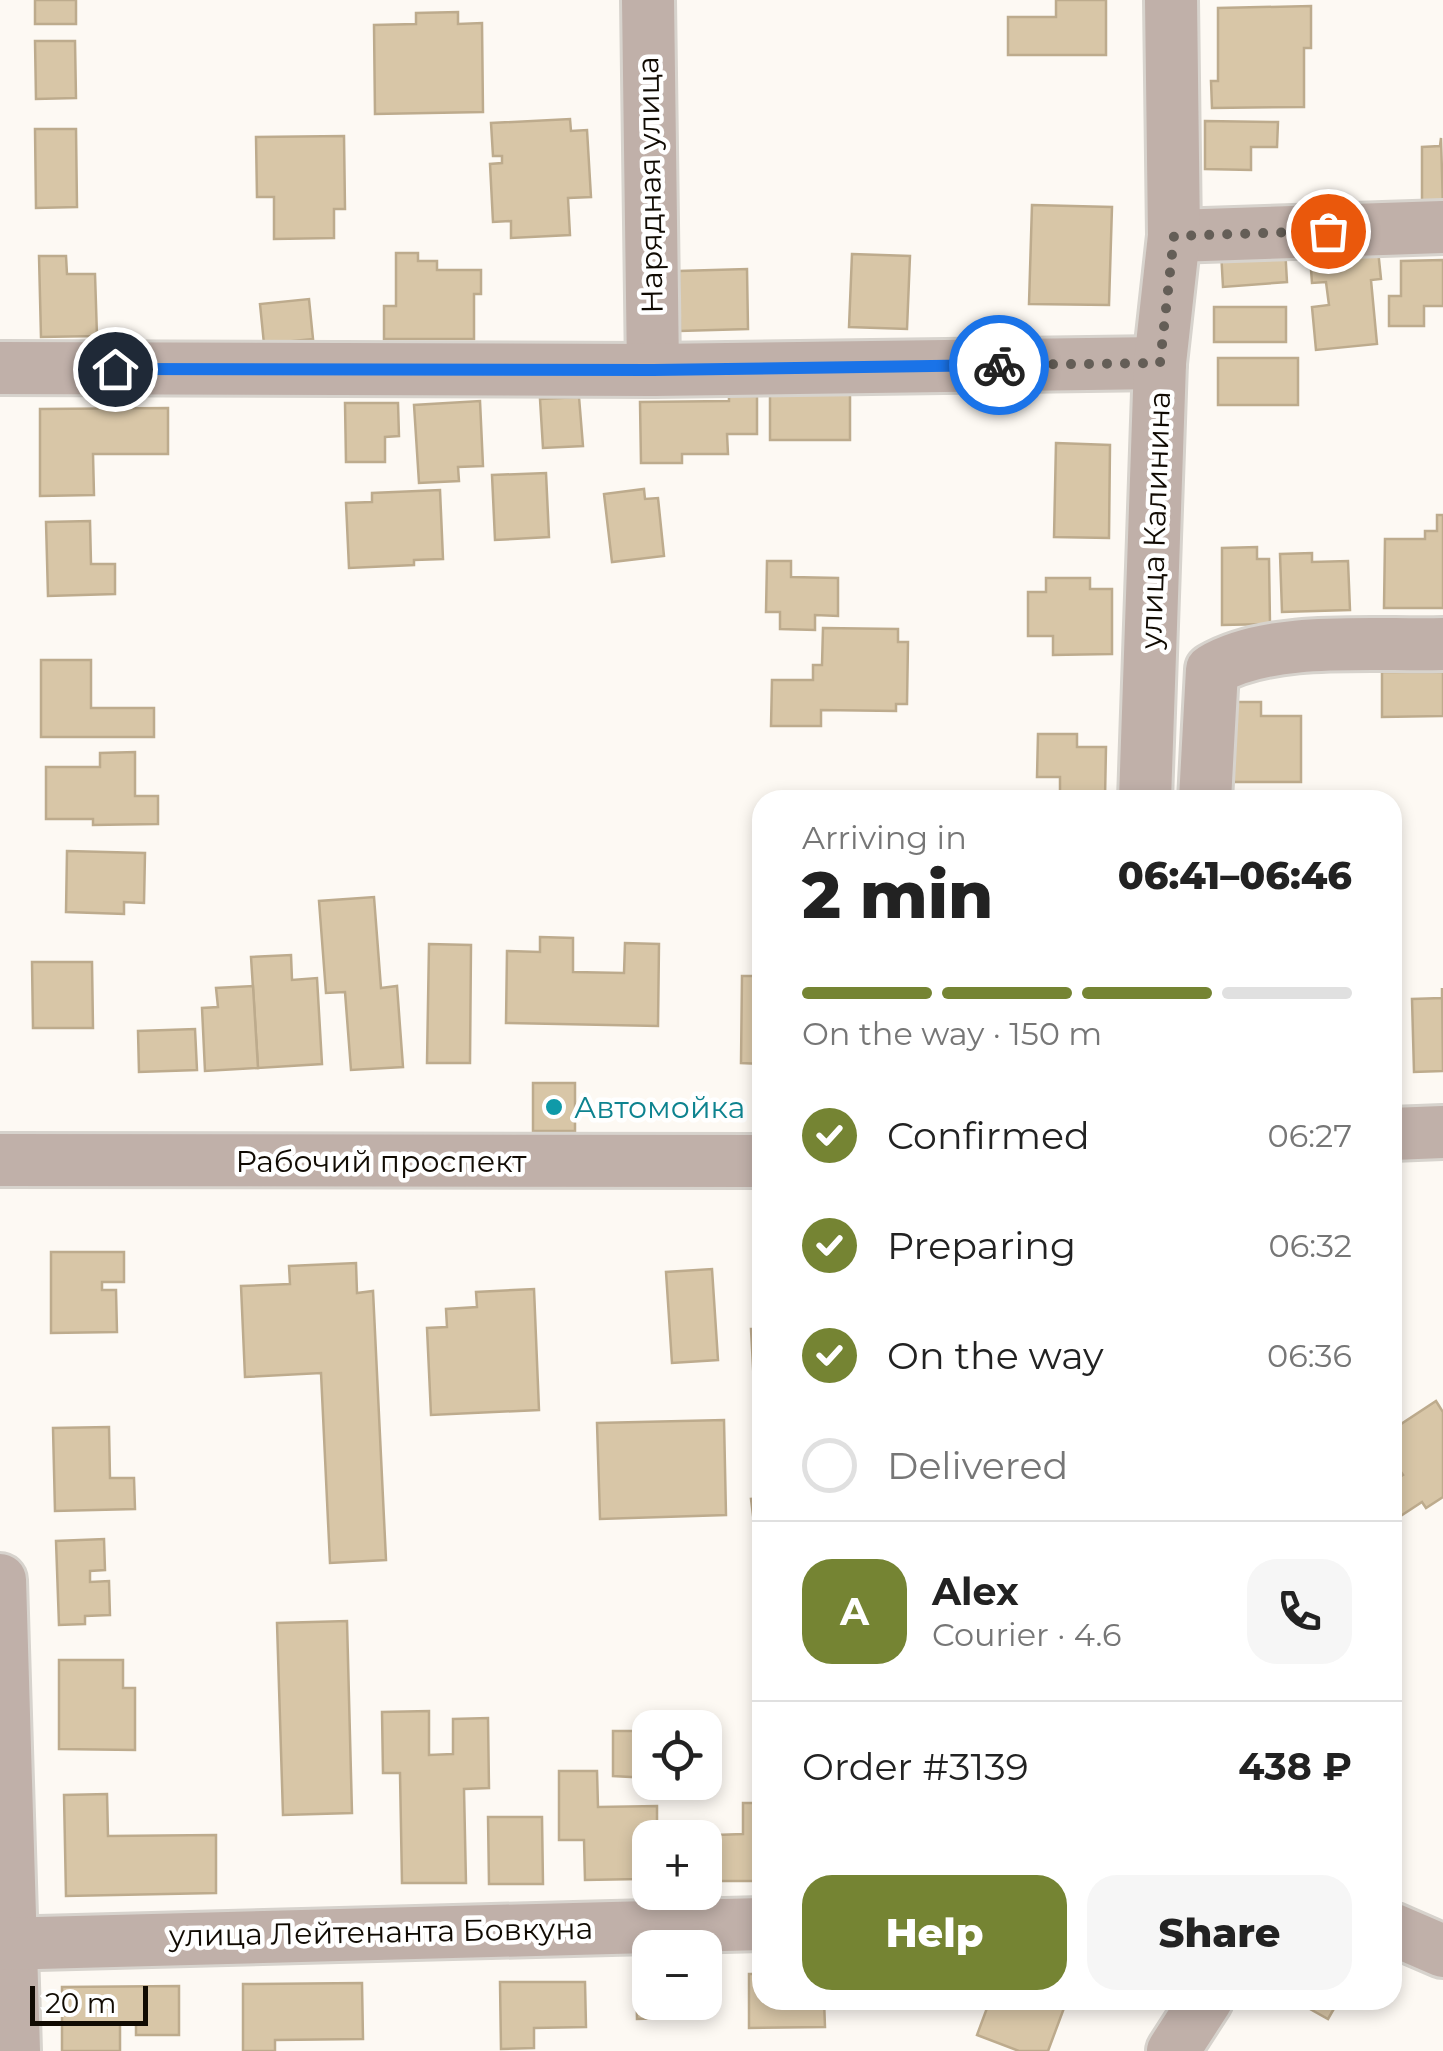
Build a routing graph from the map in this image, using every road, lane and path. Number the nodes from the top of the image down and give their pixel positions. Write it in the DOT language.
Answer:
graph roads {
  1 [pos="648,0"];
  2 [pos="1170,0"];
  3 [pos="1443,227"];
  4 [pos="1174,236"];
  5 [pos="1160,363"];
  6 [pos="0,368"];
  7 [pos="653,370"];
  8 [pos="1443,644"];
  9 [pos="1145,790"];
  10 [pos="1206,790"];
  11 [pos="1443,1132"];
  12 [pos="1402,1134"];
  13 [pos="0,1160"];
  14 [pos="752,1161"];
  15 [pos="0,1580"];
  16 [pos="752,1924"];
  17 [pos="1402,1933"];
  18 [pos="6,1944"];
  19 [pos="1443,1951"];
  20 [pos="1200,2010"];
  21 [pos="14,2051"];
  22 [pos="1173,2051"];
  1 -- 7 [label="street, Нарядная улица"];
  2 -- 4 [label="street, улица Калинина"];
  3 -- 4 [label="street"];
  4 -- 5 [label="street, улица Калинина"];
  5 -- 7 [label="street"];
  5 -- 9 [label="street, улица Калинина"];
  6 -- 7 [label="street"];
  8 -- 10 [label="street"];
  11 -- 12 [label="street"];
  13 -- 14 [label="street, Рабочий проспект"];
  15 -- 18 [label="street"];
  16 -- 18 [label="street, улица Лейтенанта Бовкуна"];
  17 -- 19 [label="street"];
  18 -- 21 [label="street"];
  20 -- 22 [label="street"];
}
